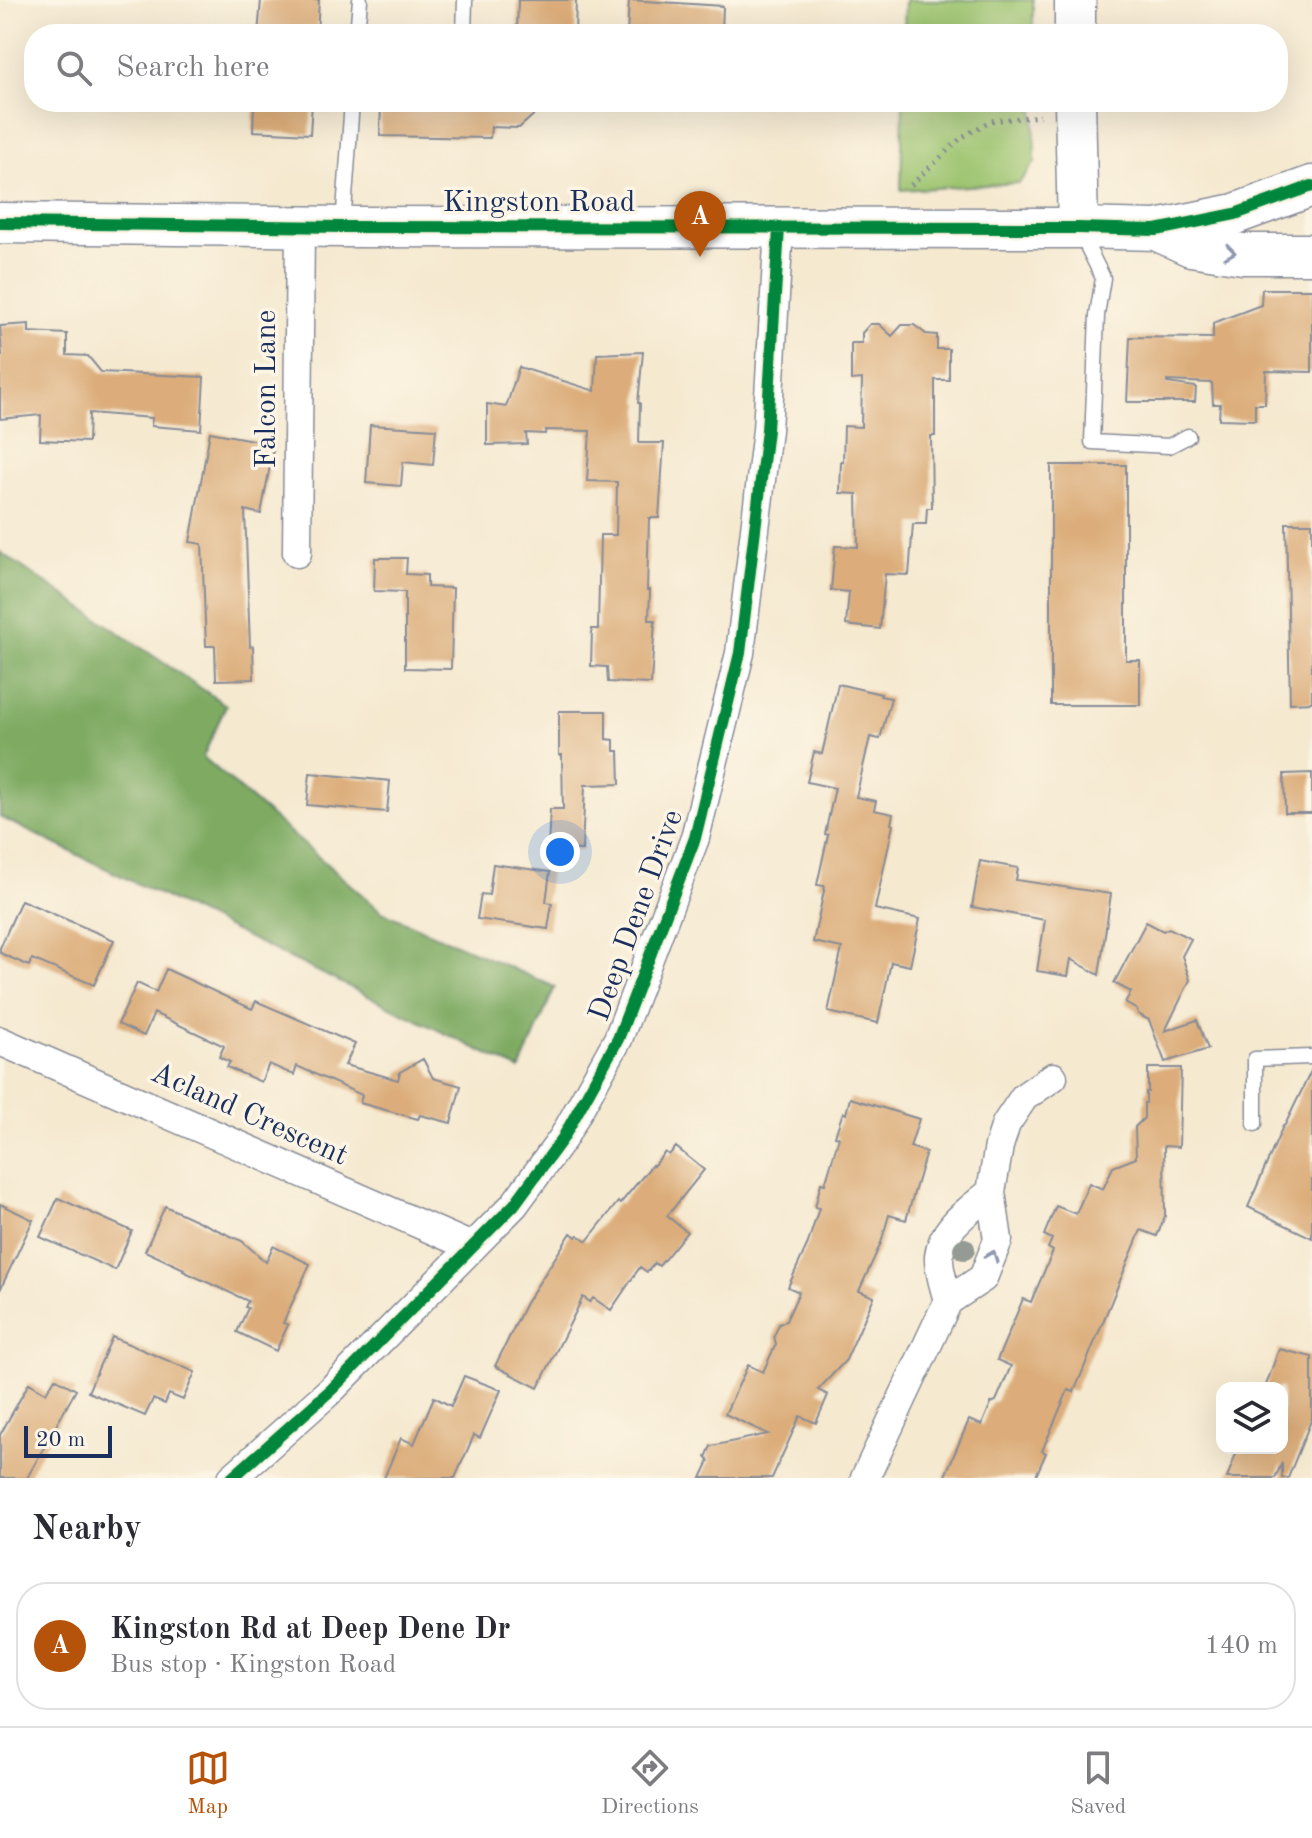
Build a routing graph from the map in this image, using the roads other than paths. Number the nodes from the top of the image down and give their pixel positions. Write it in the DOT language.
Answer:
graph roads {
  1 [pos="360,0"];
  2 [pos="465,0"];
  3 [pos="1075,0"];
  4 [pos="359,24"];
  5 [pos="464,24"];
  6 [pos="1075,24"];
  7 [pos="351,112"];
  8 [pos="1059,112"];
  9 [pos="1312,186"];
  10 [pos="0,223"];
  11 [pos="300,226"];
  12 [pos="343,227"];
  13 [pos="779,228"];
  14 [pos="1078,228"];
  15 [pos="1156,230"];
  16 [pos="1312,254"];
  17 [pos="1188,436"];
  18 [pos="297,553"];
  19 [pos="0,1041"];
  20 [pos="1312,1057"];
  21 [pos="1053,1077"];
  22 [pos="1255,1124"];
  23 [pos="991,1192"];
  24 [pos="472,1247"];
  25 [pos="948,1301"];
  26 [pos="232,1478"];
  27 [pos="865,1478"];
  1 -- 4 [label="lane"];
  2 -- 5 [label="lane"];
  3 -- 6 [label="street"];
  7 -- 12 [label="lane"];
  8 -- 14 [label="street"];
  9 -- 15 [label="street, Kingston Road"];
  10 -- 11 [label="street, Kingston Road"];
  11 -- 12 [label="street, Kingston Road"];
  11 -- 18 [label="street, Falcon Lane"];
  12 -- 13 [label="street, Kingston Road"];
  13 -- 14 [label="street, Kingston Road"];
  13 -- 24 [label="street, Deep Dene Drive"];
  14 -- 15 [label="street, Kingston Road"];
  14 -- 17 [label="lane"];
  15 -- 16 [label="street, one-way"];
  19 -- 24 [label="street, Acland Crescent"];
  20 -- 22 [label="lane"];
  21 -- 23 [label="street"];
  23 -- 25 [label="street"];
  25 -- 23 [label="street, one-way"];
  24 -- 26 [label="street, Deep Dene Drive"];
  25 -- 27 [label="street"];
}
